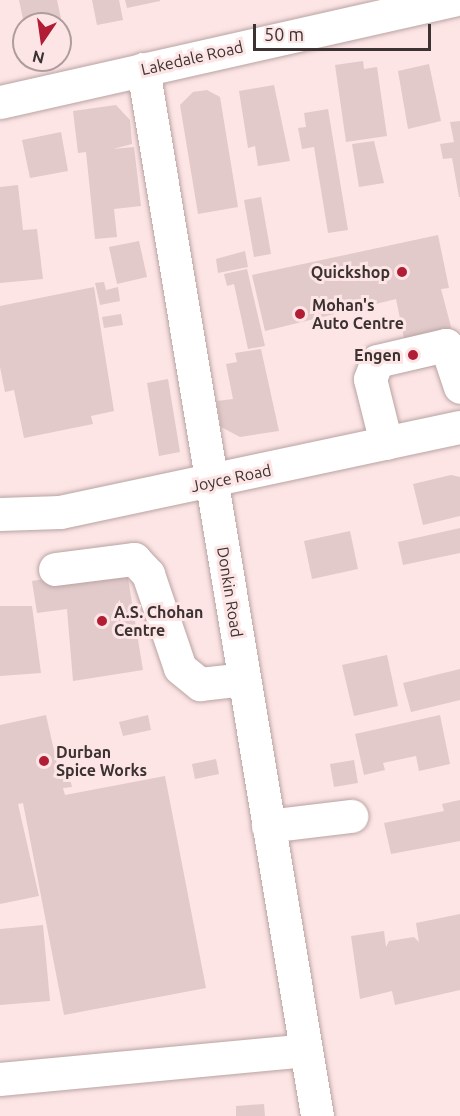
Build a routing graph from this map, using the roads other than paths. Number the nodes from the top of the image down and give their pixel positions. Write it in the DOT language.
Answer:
graph roads {
  1 [pos="454,0"];
  2 [pos="143,69"];
  3 [pos="0,102"];
  4 [pos="460,387"];
  5 [pos="460,427"];
  6 [pos="386,443"];
  7 [pos="214,482"];
  8 [pos="0,514"];
  9 [pos="56,568"];
  10 [pos="244,679"];
  11 [pos="351,816"];
  12 [pos="268,826"];
  13 [pos="306,1050"];
  14 [pos="0,1079"];
  15 [pos="317,1116"];
  1 -- 2 [label="street, Lakedale Road"];
  2 -- 3 [label="street, Lakedale Road"];
  2 -- 7 [label="street, Donkin Road"];
  4 -- 6 [label="street"];
  5 -- 6 [label="street, Joyce Road"];
  6 -- 7 [label="street, Joyce Road"];
  7 -- 8 [label="street, Joyce Road"];
  7 -- 10 [label="street, Donkin Road"];
  9 -- 10 [label="street"];
  10 -- 12 [label="street, Donkin Road"];
  11 -- 12 [label="street"];
  12 -- 13 [label="street, Donkin Road"];
  13 -- 14 [label="street"];
  13 -- 15 [label="street, Donkin Road"];
}
